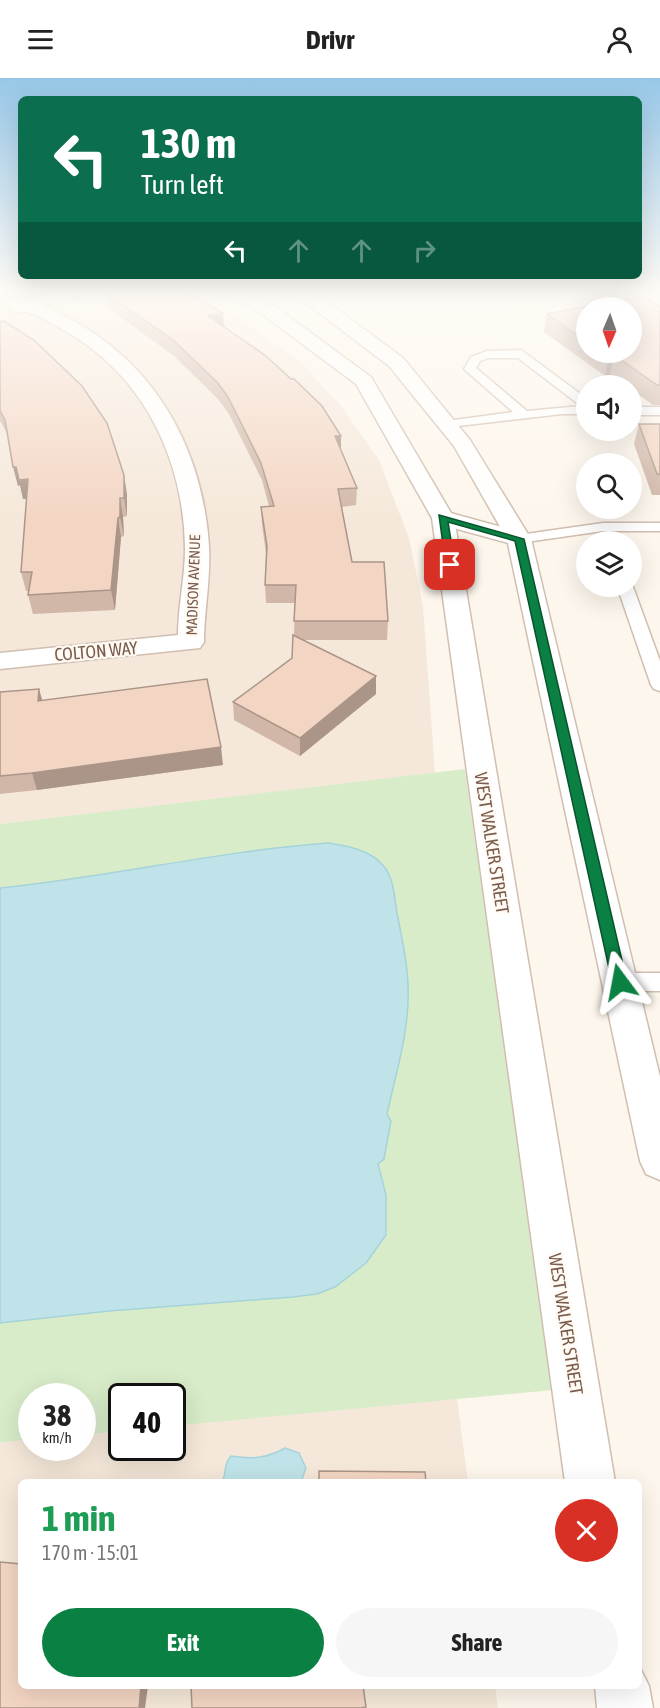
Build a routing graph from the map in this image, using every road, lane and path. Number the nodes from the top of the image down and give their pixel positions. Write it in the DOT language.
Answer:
graph roads {
  1 [pos="125,368"];
  2 [pos="347,368"];
  3 [pos="401,368"];
  4 [pos="470,368"];
  5 [pos="539,368"];
  6 [pos="576,396"];
  7 [pos="576,410"];
  8 [pos="642,411"];
  9 [pos="660,411"];
  10 [pos="524,415"];
  11 [pos="446,425"];
  12 [pos="442,518"];
  13 [pos="660,527"];
  14 [pos="629,531"];
  15 [pos="576,536"];
  16 [pos="519,539"];
  17 [pos="629,597"];
  18 [pos="191,642"];
  19 [pos="0,661"];
  20 [pos="660,685"];
  21 [pos="620,982"];
  22 [pos="660,982"];
  23 [pos="660,1161"];
  24 [pos="590,1479"];
  25 [pos="622,1689"];
  26 [pos="625,1708"];
  1 -- 18 [label="street, MADISON AVENUE"];
  2 -- 12 [label="street, WEST WALKER STREET"];
  3 -- 11 [label="street"];
  4 -- 10 [label="lane"];
  5 -- 6 [label="lane"];
  7 -- 10 [label="lane"];
  8 -- 9 [label="lane"];
  10 -- 11 [label="lane"];
  11 -- 16 [label="street"];
  12 -- 16 [label="street"];
  12 -- 24 [label="street, WEST WALKER STREET"];
  13 -- 14 [label="lane"];
  15 -- 16 [label="lane"];
  16 -- 21 [label="street"];
  17 -- 20 [label="lane"];
  18 -- 19 [label="street, COLTON WAY"];
  21 -- 22 [label="lane"];
  21 -- 23 [label="street"];
  25 -- 26 [label="street"];
}
